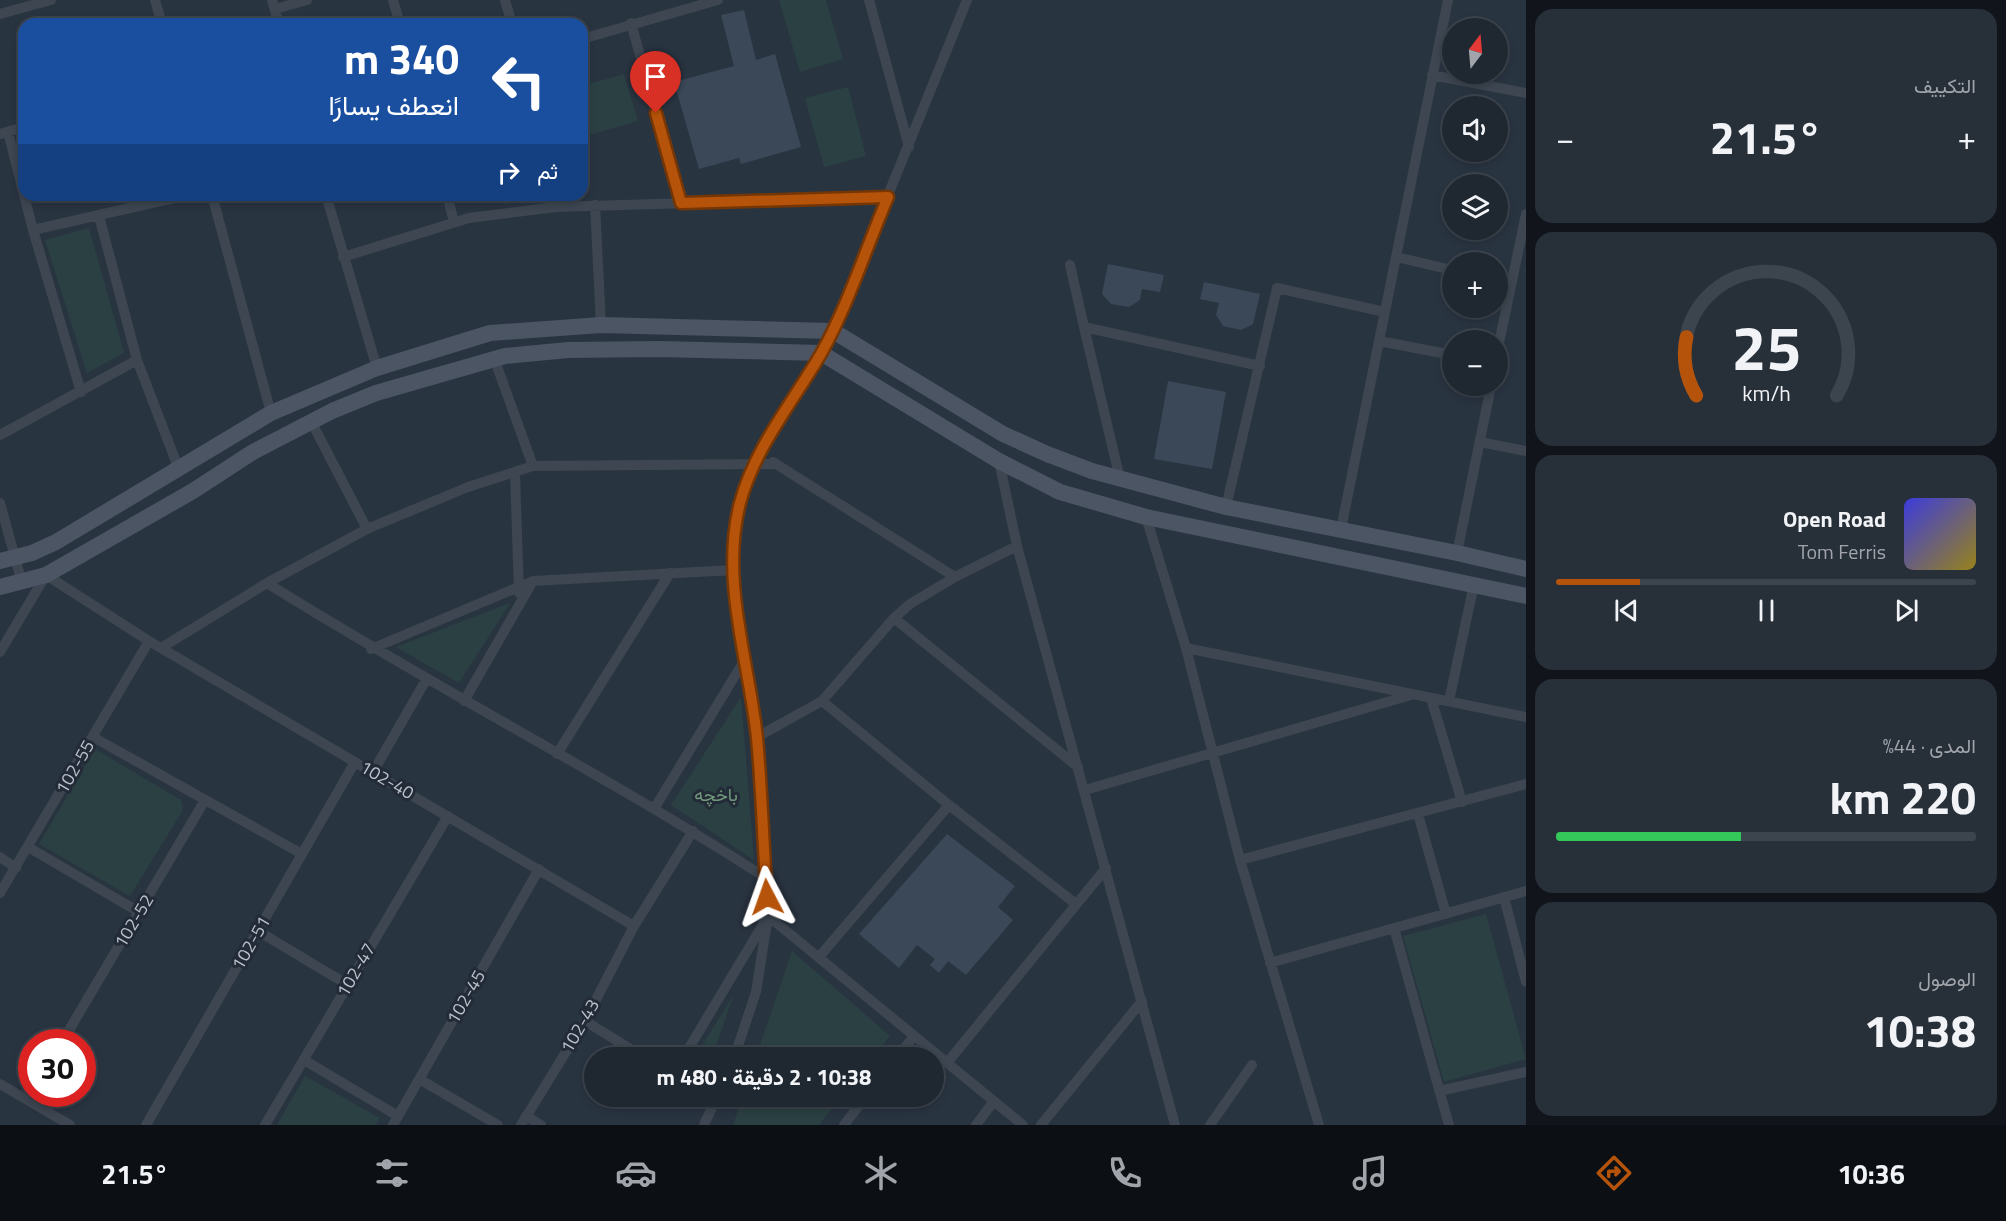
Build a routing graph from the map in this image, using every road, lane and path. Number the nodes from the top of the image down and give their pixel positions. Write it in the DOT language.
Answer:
graph roads {
  1 [pos="51,0"];
  2 [pos="155,0"];
  3 [pos="307,0"];
  4 [pos="393,0"];
  5 [pos="506,0"];
  6 [pos="718,0"];
  7 [pos="869,0"];
  8 [pos="967,0"];
  9 [pos="1448,0"];
  10 [pos="38,2"];
  11 [pos="274,5"];
  12 [pos="0,14"];
  13 [pos="160,18"];
  14 [pos="398,18"];
  15 [pos="510,18"];
  16 [pos="631,23"];
  17 [pos="588,37"];
  18 [pos="1432,75"];
  19 [pos="1526,93"];
  20 [pos="4,133"];
  21 [pos="909,147"];
  22 [pos="18,180"];
  23 [pos="888,197"];
  24 [pos="24,201"];
  25 [pos="162,201"];
  26 [pos="214,201"];
  27 [pos="328,201"];
  28 [pos="449,201"];
  29 [pos="555,201"];
  30 [pos="681,203"];
  31 [pos="595,205"];
  32 [pos="556,207"];
  33 [pos="99,216"];
  34 [pos="1525,221"];
  35 [pos="454,222"];
  36 [pos="33,230"];
  37 [pos="1396,256"];
  38 [pos="343,257"];
  39 [pos="1070,266"];
  40 [pos="1442,268"];
  41 [pos="1510,284"];
  42 [pos="1385,312"];
  43 [pos="601,325"];
  44 [pos="1084,327"];
  45 [pos="1501,330"];
  46 [pos="833,331"];
  47 [pos="1379,341"];
  48 [pos="821,353"];
  49 [pos="1442,354"];
  50 [pos="494,358"];
  51 [pos="137,360"];
  52 [pos="1260,366"];
  53 [pos="377,368"];
  54 [pos="81,392"];
  55 [pos="1489,396"];
  56 [pos="271,413"];
  57 [pos="312,423"];
  58 [pos="0,435"];
  59 [pos="1480,442"];
  60 [pos="1526,451"];
  61 [pos="757,458"];
  62 [pos="999,461"];
  63 [pos="533,466"];
  64 [pos="178,467"];
  65 [pos="515,473"];
  66 [pos="1120,479"];
  67 [pos="1192,500"];
  68 [pos="0,503"];
  69 [pos="1232,509"];
  70 [pos="1146,517"];
  71 [pos="1185,525"];
  72 [pos="367,529"];
  73 [pos="1341,529"];
  74 [pos="1233,534"];
  75 [pos="1017,546"];
  76 [pos="1457,553"];
  77 [pos="7,560"];
  78 [pos="1526,569"];
  79 [pos="733,570"];
  80 [pos="670,573"];
  81 [pos="46,575"];
  82 [pos="955,577"];
  83 [pos="533,581"];
  84 [pos="22,583"];
  85 [pos="267,583"];
  86 [pos="1474,584"];
  87 [pos="519,587"];
  88 [pos="0,588"];
  89 [pos="1526,596"];
  90 [pos="519,606"];
  91 [pos="894,618"];
  92 [pos="149,641"];
  93 [pos="161,648"];
  94 [pos="1186,648"];
  95 [pos="372,649"];
  96 [pos="0,652"];
  97 [pos="744,661"];
  98 [pos="426,680"];
  99 [pos="1414,694"];
  100 [pos="1431,698"];
  101 [pos="464,701"];
  102 [pos="822,701"];
  103 [pos="1449,701"];
  104 [pos="1526,717"];
  105 [pos="93,736"];
  106 [pos="757,737"];
  107 [pos="557,754"];
  108 [pos="1211,754"];
  109 [pos="355,762"];
  110 [pos="1078,767"];
  111 [pos="373,772"];
  112 [pos="1526,784"];
  113 [pos="1085,790"];
  114 [pos="205,800"];
  115 [pos="1462,802"];
  116 [pos="949,805"];
  117 [pos="654,809"];
  118 [pos="1418,814"];
  119 [pos="448,816"];
  120 [pos="693,831"];
  121 [pos="28,847"];
  122 [pos="302,854"];
  123 [pos="0,857"];
  124 [pos="1240,860"];
  125 [pos="16,868"];
  126 [pos="1106,868"];
  127 [pos="539,869"];
  128 [pos="766,878"];
  129 [pos="1526,891"];
  130 [pos="0,893"];
  131 [pos="1504,897"];
  132 [pos="1076,904"];
  133 [pos="139,912"];
  134 [pos="1446,914"];
  135 [pos="768,916"];
  136 [pos="634,926"];
  137 [pos="1394,928"];
  138 [pos="258,932"];
  139 [pos="819,957"];
  140 [pos="1270,963"];
  141 [pos="1526,982"];
  142 [pos="348,985"];
  143 [pos="1142,1001"];
  144 [pos="585,1021"];
  145 [pos="70,1029"];
  146 [pos="914,1036"];
  147 [pos="627,1047"];
  148 [pos="690,1047"];
  149 [pos="738,1047"];
  150 [pos="906,1047"];
  151 [pos="303,1060"];
  152 [pos="947,1063"];
  153 [pos="1252,1065"];
  154 [pos="1526,1072"];
  155 [pos="419,1079"];
  156 [pos="0,1084"];
  157 [pos="1439,1090"];
  158 [pos="18,1092"];
  159 [pos="994,1101"];
  160 [pos="44,1107"];
  161 [pos="710,1107"];
  162 [pos="858,1107"];
  163 [pos="395,1120"];
  164 [pos="524,1120"];
  165 [pos="70,1125"];
  166 [pos="146,1125"];
  167 [pos="266,1125"];
  168 [pos="498,1125"];
  169 [pos="541,1125"];
  170 [pos="704,1125"];
  171 [pos="844,1125"];
  172 [pos="976,1125"];
  173 [pos="1023,1125"];
  174 [pos="1041,1125"];
  175 [pos="1176,1125"];
  176 [pos="1210,1125"];
  177 [pos="1319,1125"];
  178 [pos="1449,1125"];
  1 -- 10 [label="street"];
  2 -- 13 [label="street"];
  3 -- 11 [label="street"];
  4 -- 14 [label="street"];
  5 -- 15 [label="street"];
  6 -- 16 [label="street"];
  7 -- 21 [label="street"];
  8 -- 21 [label="street"];
  9 -- 18 [label="street"];
  10 -- 12 [label="street"];
  16 -- 17 [label="street"];
  16 -- 30 [label="street"];
  18 -- 19 [label="street"];
  18 -- 37 [label="street"];
  20 -- 22 [label="street"];
  21 -- 23 [label="street"];
  23 -- 30 [label="street"];
  23 -- 46 [label="street"];
  24 -- 36 [label="street"];
  25 -- 33 [label="street"];
  26 -- 56 [label="street"];
  27 -- 38 [label="street"];
  28 -- 35 [label="street"];
  29 -- 32 [label="street"];
  30 -- 31 [label="street"];
  31 -- 32 [label="street"];
  31 -- 43 [label="street"];
  32 -- 35 [label="street"];
  33 -- 36 [label="street"];
  33 -- 51 [label="street"];
  34 -- 41 [label="street"];
  35 -- 38 [label="street"];
  36 -- 54 [label="street"];
  37 -- 40 [label="street"];
  37 -- 42 [label="street"];
  38 -- 53 [label="street"];
  39 -- 44 [label="street"];
  41 -- 45 [label="street"];
  42 -- 47 [label="street"];
  42 -- 52 [label="street"];
  43 -- 46 [label="main road"];
  43 -- 53 [label="main road"];
  44 -- 52 [label="street"];
  44 -- 66 [label="street"];
  46 -- 48 [label="street"];
  46 -- 66 [label="main road"];
  47 -- 49 [label="street"];
  47 -- 73 [label="street"];
  48 -- 50 [label="main road"];
  48 -- 61 [label="street"];
  48 -- 62 [label="main road"];
  50 -- 57 [label="main road"];
  50 -- 63 [label="street"];
  51 -- 54 [label="street"];
  51 -- 64 [label="street"];
  52 -- 69 [label="street"];
  53 -- 56 [label="main road"];
  54 -- 58 [label="street"];
  55 -- 59 [label="street"];
  56 -- 64 [label="main road"];
  57 -- 72 [label="street"];
  57 -- 81 [label="main road"];
  59 -- 60 [label="street"];
  59 -- 76 [label="street"];
  61 -- 63 [label="street"];
  61 -- 79 [label="street"];
  61 -- 82 [label="street"];
  62 -- 70 [label="main road"];
  62 -- 75 [label="street"];
  63 -- 65 [label="street"];
  64 -- 77 [label="main road"];
  65 -- 72 [label="street"];
  65 -- 87 [label="street"];
  66 -- 67 [label="main road"];
  67 -- 69 [label="main road"];
  67 -- 71 [label="main road"];
  68 -- 77 [label="street"];
  69 -- 73 [label="main road"];
  69 -- 74 [label="main road"];
  70 -- 71 [label="main road"];
  70 -- 94 [label="street"];
  71 -- 74 [label="main road"];
  72 -- 85 [label="street"];
  73 -- 76 [label="main road"];
  74 -- 86 [label="main road"];
  75 -- 82 [label="street"];
  75 -- 110 [label="street"];
  76 -- 78 [label="main road"];
  77 -- 84 [label="street"];
  79 -- 80 [label="street"];
  79 -- 97 [label="street"];
  80 -- 83 [label="street"];
  80 -- 107 [label="street"];
  81 -- 84 [label="main road"];
  81 -- 92 [label="street, 102-40"];
  81 -- 96 [label="street"];
  82 -- 91 [label="street"];
  83 -- 87 [label="street"];
  83 -- 90 [label="street"];
  84 -- 88 [label="main road"];
  85 -- 93 [label="street"];
  85 -- 95 [label="street"];
  86 -- 89 [label="main road"];
  86 -- 103 [label="street"];
  87 -- 90 [label="street"];
  87 -- 95 [label="street"];
  90 -- 101 [label="street"];
  91 -- 102 [label="street"];
  91 -- 110 [label="street"];
  92 -- 93 [label="street, 102-40"];
  92 -- 105 [label="street, 102-55"];
  93 -- 109 [label="street, 102-40"];
  94 -- 99 [label="street"];
  94 -- 108 [label="street"];
  95 -- 98 [label="street"];
  97 -- 106 [label="street"];
  97 -- 117 [label="street"];
  98 -- 101 [label="street"];
  98 -- 111 [label="street"];
  99 -- 100 [label="street"];
  99 -- 108 [label="street"];
  100 -- 103 [label="street"];
  100 -- 115 [label="street"];
  101 -- 107 [label="street"];
  102 -- 106 [label="street"];
  102 -- 116 [label="street"];
  103 -- 104 [label="street"];
  105 -- 114 [label="street"];
  105 -- 121 [label="street, 102-55"];
  106 -- 128 [label="street"];
  107 -- 117 [label="street"];
  108 -- 113 [label="street"];
  108 -- 124 [label="street"];
  109 -- 111 [label="street, 102-40"];
  109 -- 122 [label="street, 102-51"];
  110 -- 113 [label="street"];
  111 -- 119 [label="street, 102-40"];
  112 -- 115 [label="street"];
  113 -- 126 [label="street"];
  114 -- 122 [label="street"];
  114 -- 133 [label="street, 102-52"];
  115 -- 118 [label="street"];
  116 -- 132 [label="street"];
  116 -- 139 [label="street"];
  117 -- 120 [label="street"];
  118 -- 124 [label="street"];
  118 -- 134 [label="street"];
  119 -- 127 [label="street, 102-40"];
  119 -- 142 [label="street, 102-47"];
  120 -- 128 [label="street"];
  120 -- 136 [label="street"];
  121 -- 125 [label="street, 102-55"];
  121 -- 133 [label="street"];
  122 -- 138 [label="street, 102-51"];
  123 -- 125 [label="street"];
  124 -- 140 [label="street"];
  125 -- 130 [label="street, 102-55"];
  126 -- 132 [label="street"];
  126 -- 143 [label="street"];
  127 -- 136 [label="street, 102-40"];
  127 -- 155 [label="street, 102-45"];
  128 -- 135 [label="street"];
  129 -- 131 [label="street"];
  131 -- 134 [label="street"];
  131 -- 141 [label="street"];
  132 -- 152 [label="street"];
  133 -- 145 [label="street, 102-52"];
  134 -- 137 [label="street"];
  135 -- 139 [label="street"];
  135 -- 148 [label="street"];
  135 -- 149 [label="street"];
  136 -- 144 [label="street, 102-43"];
  137 -- 140 [label="street"];
  137 -- 157 [label="street"];
  138 -- 142 [label="street"];
  138 -- 166 [label="street, 102-51"];
  139 -- 146 [label="street"];
  140 -- 177 [label="street"];
  142 -- 151 [label="street, 102-47"];
  143 -- 174 [label="street"];
  143 -- 175 [label="street"];
  144 -- 147 [label="street"];
  144 -- 164 [label="street, 102-43"];
  146 -- 150 [label="street"];
  146 -- 152 [label="street"];
  151 -- 163 [label="street"];
  151 -- 167 [label="street, 102-47"];
  152 -- 159 [label="street"];
  153 -- 176 [label="street"];
  154 -- 157 [label="street"];
  155 -- 163 [label="street, 102-45"];
  155 -- 168 [label="street"];
  156 -- 158 [label="street"];
  157 -- 178 [label="street"];
  159 -- 172 [label="street"];
  159 -- 173 [label="street"];
  160 -- 165 [label="street"];
  161 -- 170 [label="street"];
  162 -- 171 [label="street"];
  164 -- 169 [label="street"];
}
